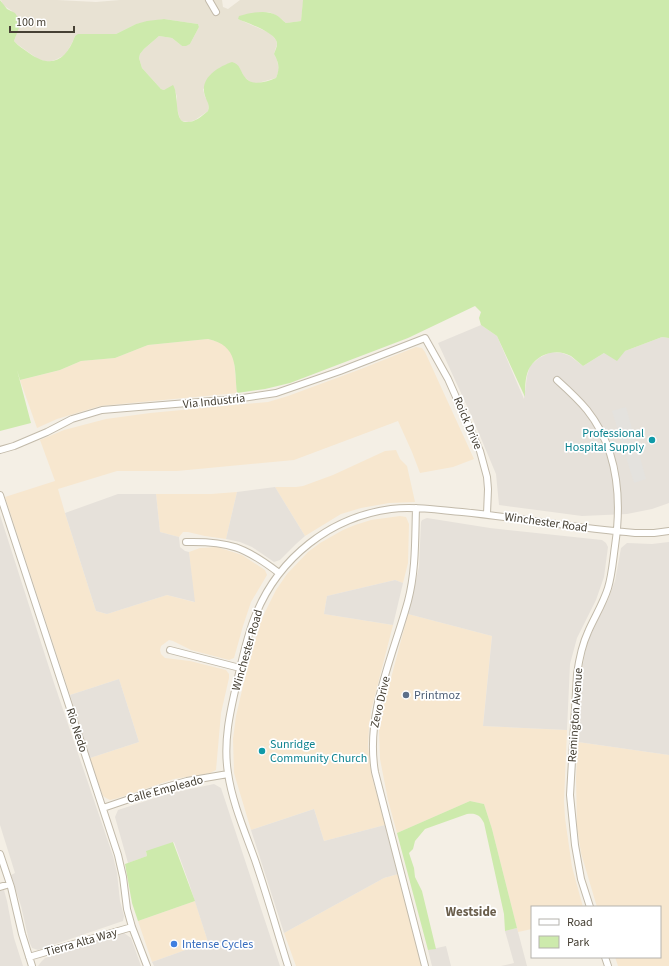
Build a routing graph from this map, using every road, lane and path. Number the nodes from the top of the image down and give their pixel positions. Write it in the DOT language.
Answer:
graph roads {
  1 [pos="209,0"];
  2 [pos="216,12"];
  3 [pos="425,338"];
  4 [pos="557,380"];
  5 [pos="0,450"];
  6 [pos="0,495"];
  7 [pos="416,508"];
  8 [pos="487,514"];
  9 [pos="669,531"];
  10 [pos="617,532"];
  11 [pos="186,542"];
  12 [pos="279,573"];
  13 [pos="170,650"];
  14 [pos="240,668"];
  15 [pos="228,774"];
  16 [pos="103,808"];
  17 [pos="0,854"];
  18 [pos="10,884"];
  19 [pos="0,887"];
  20 [pos="590,906"];
  21 [pos="132,927"];
  22 [pos="29,957"];
  23 [pos="32,966"];
  24 [pos="147,966"];
  25 [pos="288,966"];
  26 [pos="425,966"];
  1 -- 2 [label="street"];
  3 -- 5 [label="street, Via Industria"];
  3 -- 8 [label="street, Roick Drive"];
  4 -- 10 [label="street, Remington Avenue"];
  6 -- 16 [label="street, Rio Nedo"];
  7 -- 8 [label="street, Winchester Road"];
  7 -- 12 [label="street, Winchester Road"];
  7 -- 26 [label="street, Zevo Drive"];
  8 -- 10 [label="street, Winchester Road"];
  9 -- 10 [label="street, Winchester Road"];
  10 -- 20 [label="street, Remington Avenue"];
  11 -- 12 [label="street"];
  12 -- 14 [label="street, Winchester Road"];
  13 -- 14 [label="street"];
  14 -- 15 [label="street, Winchester Road"];
  15 -- 16 [label="street, Calle Empleado"];
  15 -- 25 [label="street, Winchester Road"];
  16 -- 21 [label="street, Rio Nedo"];
  17 -- 18 [label="street"];
  18 -- 19 [label="street"];
  18 -- 22 [label="street"];
  21 -- 22 [label="street, Tierra Alta Way"];
  21 -- 24 [label="street, Rio Nedo"];
  22 -- 23 [label="street"];
}
